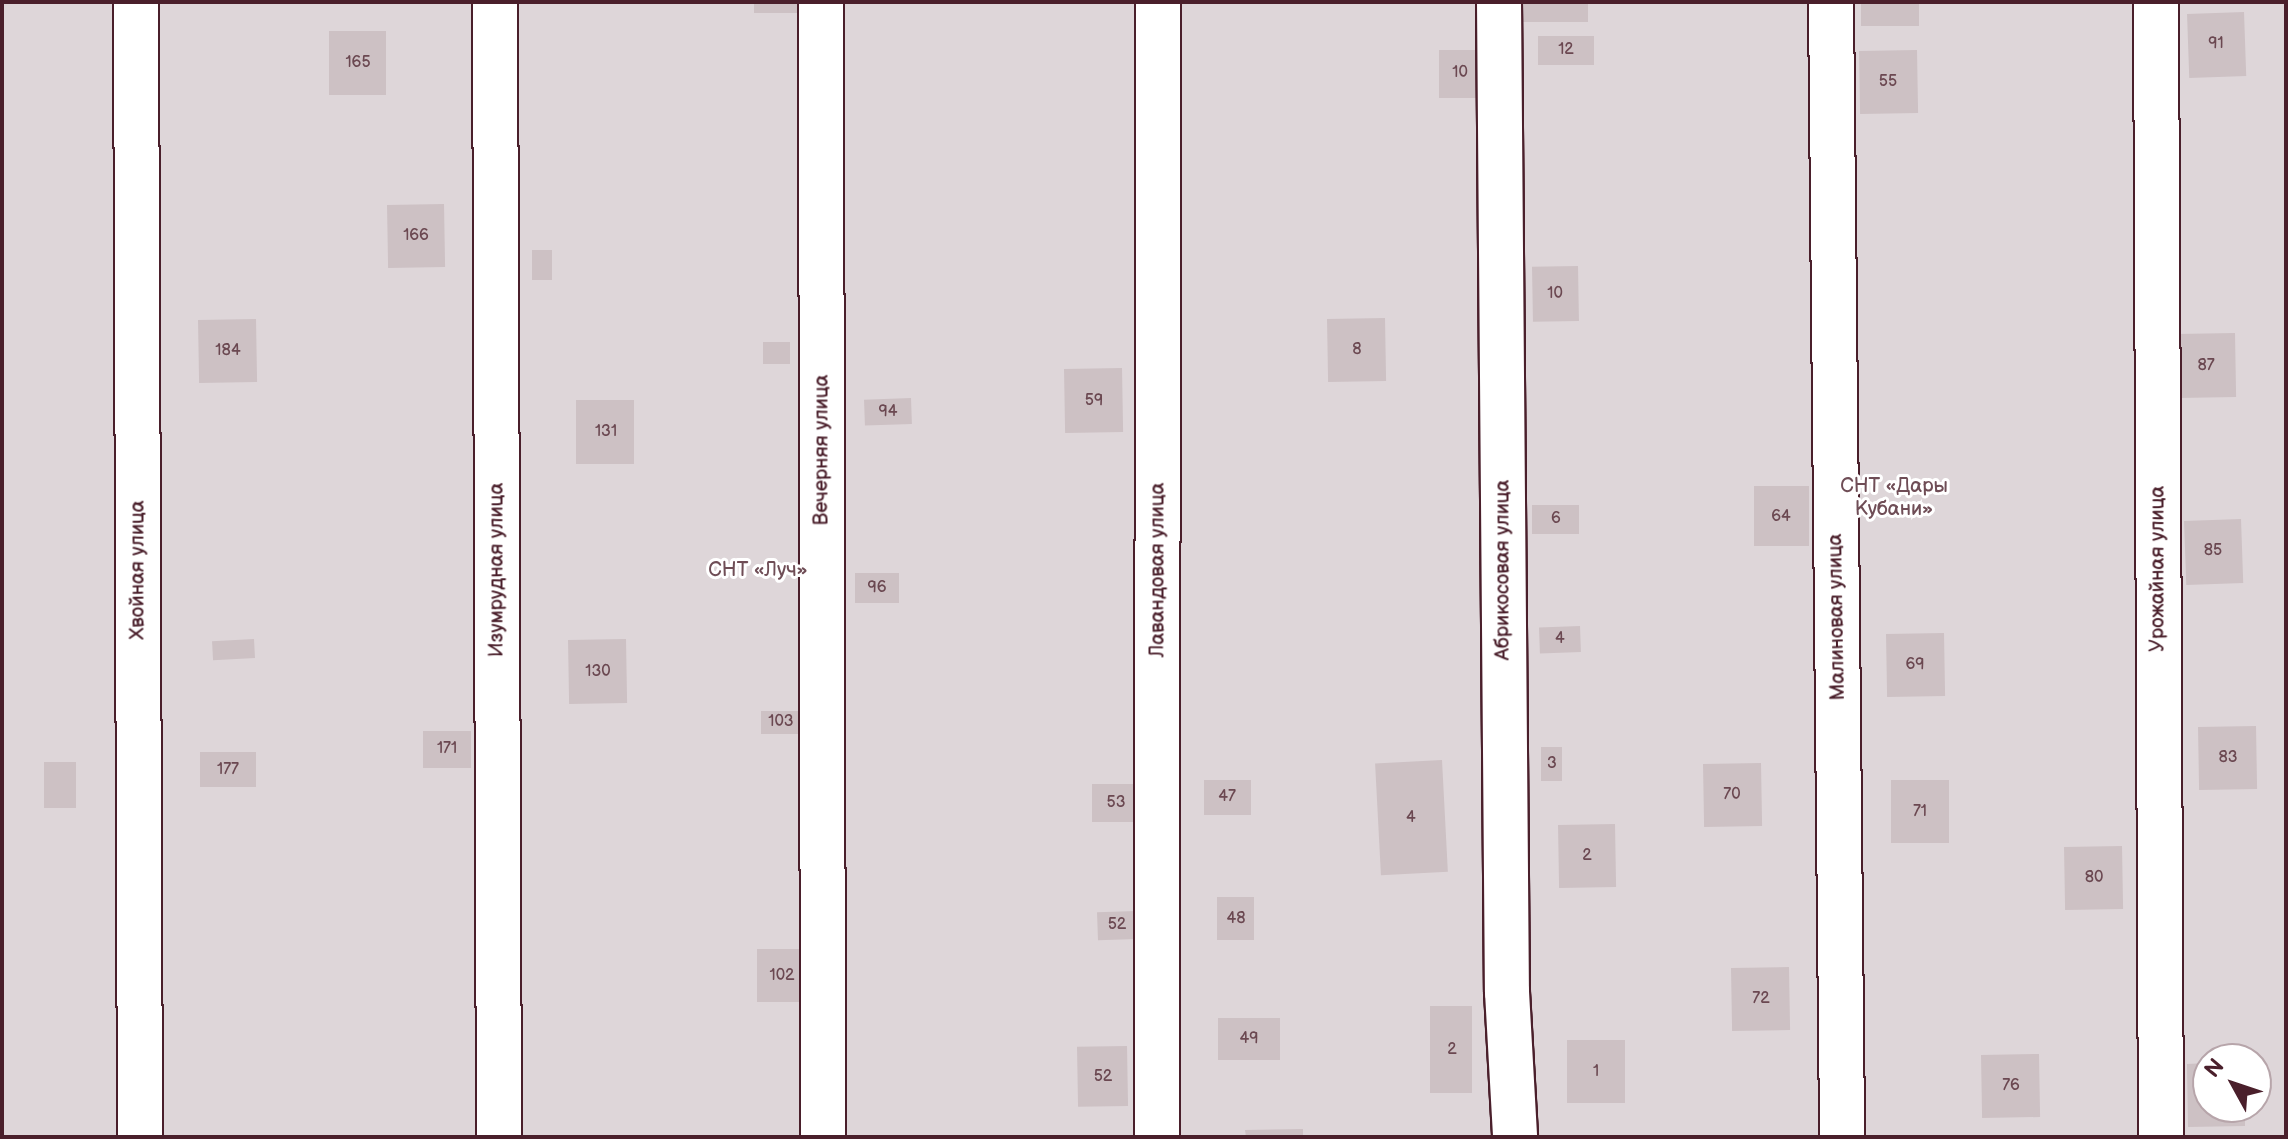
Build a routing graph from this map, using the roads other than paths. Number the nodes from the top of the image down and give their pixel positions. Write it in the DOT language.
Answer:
graph roads {
  1 [pos="136,2"];
  2 [pos="495,2"];
  3 [pos="821,2"];
  4 [pos="1158,2"];
  5 [pos="1499,2"];
  6 [pos="1831,2"];
  7 [pos="2156,2"];
  8 [pos="140,1137"];
  9 [pos="499,1137"];
  10 [pos="823,1137"];
  11 [pos="1157,1137"];
  12 [pos="1515,1137"];
  13 [pos="1842,1137"];
  14 [pos="2161,1137"];
  1 -- 8 [label="street, Хвойная улица"];
  2 -- 9 [label="street, Изумрудная улица"];
  3 -- 10 [label="street, Вечерняя улица"];
  4 -- 11 [label="street, Лавандовая улица"];
  5 -- 12 [label="street, Абрикосовая улица"];
  6 -- 13 [label="street, Малиновая улица"];
  7 -- 14 [label="street, Урожайная улица"];
}
